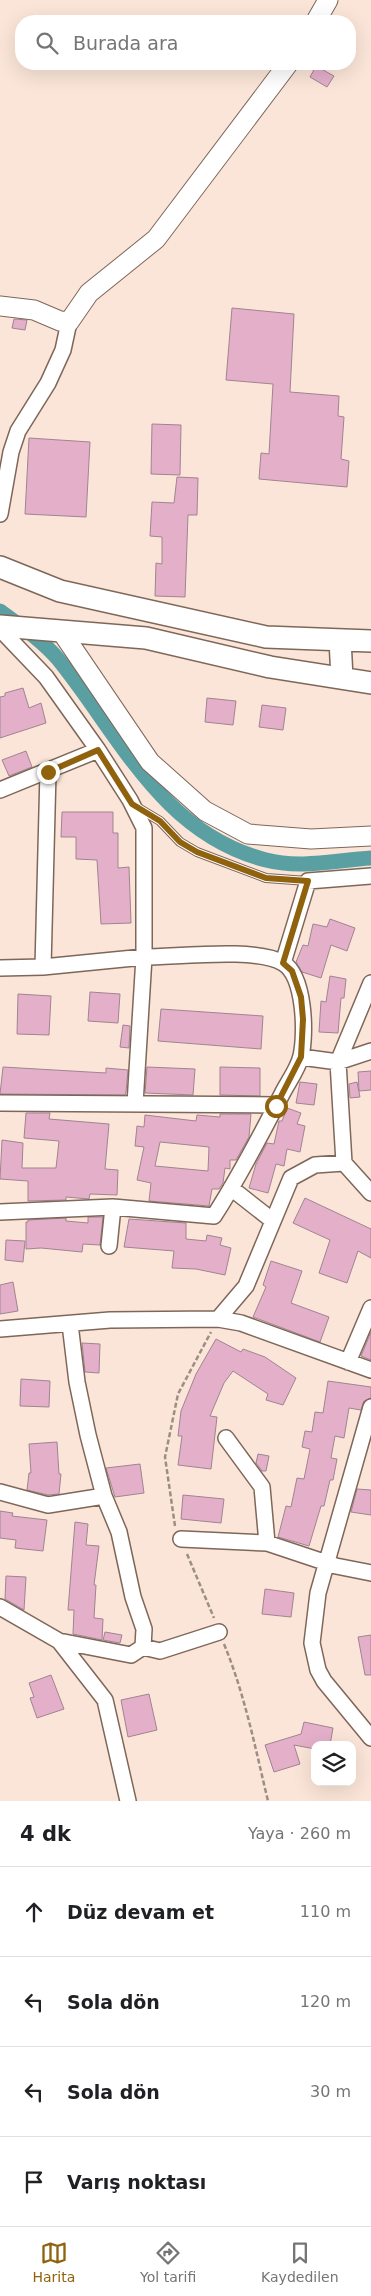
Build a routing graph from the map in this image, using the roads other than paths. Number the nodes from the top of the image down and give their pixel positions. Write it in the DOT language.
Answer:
graph roads {
  1 [pos="328,0"];
  2 [pos="319,15"];
  3 [pos="283,70"];
  4 [pos="0,306"];
  5 [pos="68,322"];
  6 [pos="0,514"];
  7 [pos="0,567"];
  8 [pos="1,627"];
  9 [pos="61,631"];
  10 [pos="340,640"];
  11 [pos="371,641"];
  12 [pos="342,678"];
  13 [pos="371,683"];
  14 [pos="98,750"];
  15 [pos="48,772"];
  16 [pos="0,790"];
  17 [pos="132,804"];
  18 [pos="371,836"];
  19 [pos="371,876"];
  20 [pos="308,881"];
  21 [pos="144,957"];
  22 [pos="283,963"];
  23 [pos="43,967"];
  24 [pos="0,968"];
  25 [pos="371,984"];
  26 [pos="367,1000"];
  27 [pos="371,1051"];
  28 [pos="301,1057"];
  29 [pos="338,1062"];
  30 [pos="0,1103"];
  31 [pos="135,1104"];
  32 [pos="276,1106"];
  33 [pos="344,1163"];
  34 [pos="232,1188"];
  35 [pos="371,1193"];
  36 [pos="113,1208"];
  37 [pos="0,1212"];
  38 [pos="273,1221"];
  39 [pos="109,1246"];
  40 [pos="371,1308"];
  41 [pos="218,1319"];
  42 [pos="70,1324"];
  43 [pos="0,1329"];
  44 [pos="348,1362"];
  45 [pos="371,1370"];
  46 [pos="371,1407"];
  47 [pos="226,1438"];
  48 [pos="0,1492"];
  49 [pos="104,1496"];
  50 [pos="181,1539"];
  51 [pos="266,1543"];
  52 [pos="328,1563"];
  53 [pos="371,1573"];
  54 [pos="0,1607"];
  55 [pos="219,1632"];
  56 [pos="59,1641"];
  57 [pos="143,1647"];
  58 [pos="371,1738"];
  59 [pos="128,1801"];
  1 -- 2 [label="street"];
  3 -- 5 [label="street"];
  4 -- 5 [label="street"];
  5 -- 6 [label="street"];
  7 -- 10 [label="main road"];
  8 -- 9 [label="main road"];
  8 -- 14 [label="street"];
  9 -- 12 [label="main road"];
  9 -- 18 [label="street"];
  10 -- 11 [label="main road"];
  10 -- 12 [label="main road"];
  12 -- 13 [label="main road"];
  14 -- 15 [label="street"];
  14 -- 17 [label="street"];
  15 -- 16 [label="street"];
  15 -- 23 [label="street"];
  17 -- 20 [label="lane"];
  17 -- 21 [label="street"];
  19 -- 20 [label="street"];
  20 -- 22 [label="street"];
  21 -- 22 [label="street"];
  21 -- 23 [label="street"];
  21 -- 31 [label="street"];
  22 -- 28 [label="street"];
  23 -- 24 [label="street"];
  25 -- 26 [label="street"];
  26 -- 29 [label="street"];
  27 -- 29 [label="street"];
  28 -- 29 [label="street"];
  28 -- 32 [label="street"];
  29 -- 33 [label="street"];
  30 -- 31 [label="street"];
  31 -- 32 [label="street"];
  32 -- 34 [label="street"];
  33 -- 35 [label="street"];
  33 -- 38 [label="street"];
  34 -- 36 [label="street"];
  34 -- 38 [label="street"];
  36 -- 37 [label="street"];
  36 -- 39 [label="street"];
  38 -- 41 [label="street"];
  40 -- 44 [label="street"];
  41 -- 42 [label="street"];
  41 -- 44 [label="street"];
  42 -- 43 [label="street"];
  42 -- 49 [label="street"];
  44 -- 45 [label="street"];
  46 -- 52 [label="street"];
  47 -- 51 [label="street"];
  48 -- 49 [label="street"];
  49 -- 57 [label="street"];
  50 -- 51 [label="street"];
  51 -- 52 [label="street"];
  52 -- 53 [label="street"];
  52 -- 58 [label="street"];
  54 -- 56 [label="street"];
  55 -- 57 [label="street"];
  56 -- 57 [label="street"];
  56 -- 59 [label="street"];
}
